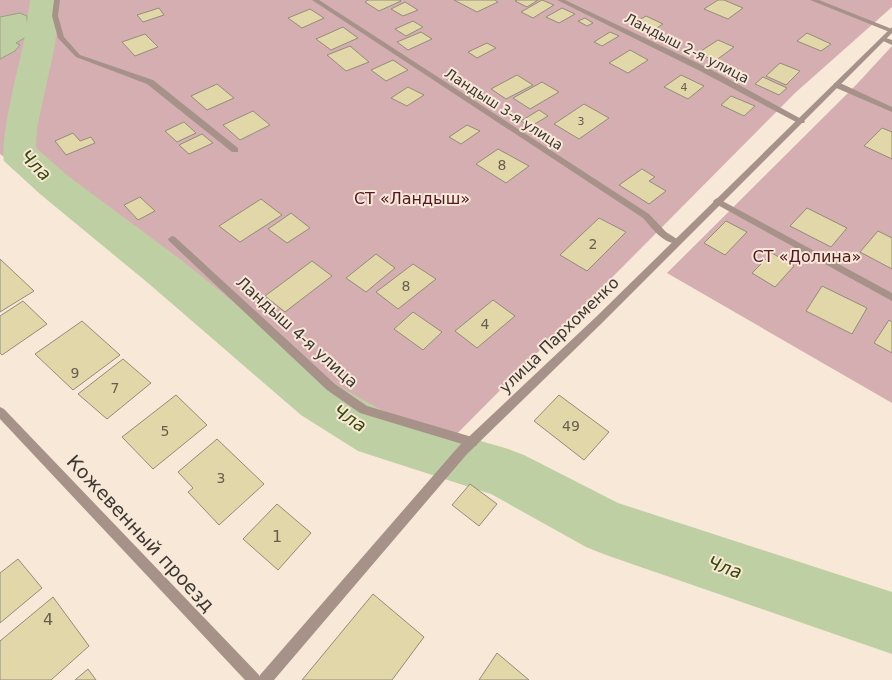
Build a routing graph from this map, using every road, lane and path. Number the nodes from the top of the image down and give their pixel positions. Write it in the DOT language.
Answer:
graph roads {
  1 [pos="57,0"];
  2 [pos="315,0"];
  3 [pos="560,0"];
  4 [pos="813,0"];
  5 [pos="891,30"];
  6 [pos="882,39"];
  7 [pos="892,43"];
  8 [pos="837,85"];
  9 [pos="892,110"];
  10 [pos="801,121"];
  11 [pos="234,150"];
  12 [pos="717,201"];
  13 [pos="172,239"];
  14 [pos="676,242"];
  15 [pos="892,297"];
  16 [pos="0,412"];
  17 [pos="468,446"];
  18 [pos="254,680"];
  19 [pos="264,680"];
  1 -- 11 [label="street"];
  2 -- 14 [label="street, Ландыш 3-я улица"];
  3 -- 10 [label="street, Ландыш 2-я улица"];
  4 -- 5 [label="street"];
  5 -- 6 [label="street, улица Пархоменко"];
  6 -- 7 [label="street"];
  6 -- 8 [label="street, улица Пархоменко"];
  8 -- 9 [label="street"];
  8 -- 10 [label="street, улица Пархоменко"];
  10 -- 12 [label="street, улица Пархоменко"];
  12 -- 14 [label="street, улица Пархоменко"];
  12 -- 15 [label="street"];
  13 -- 17 [label="street, Ландыш 4-я улица"];
  14 -- 17 [label="street, улица Пархоменко"];
  16 -- 18 [label="street, Кожевенный проезд"];
  17 -- 19 [label="street, улица Пархоменко"];
}
